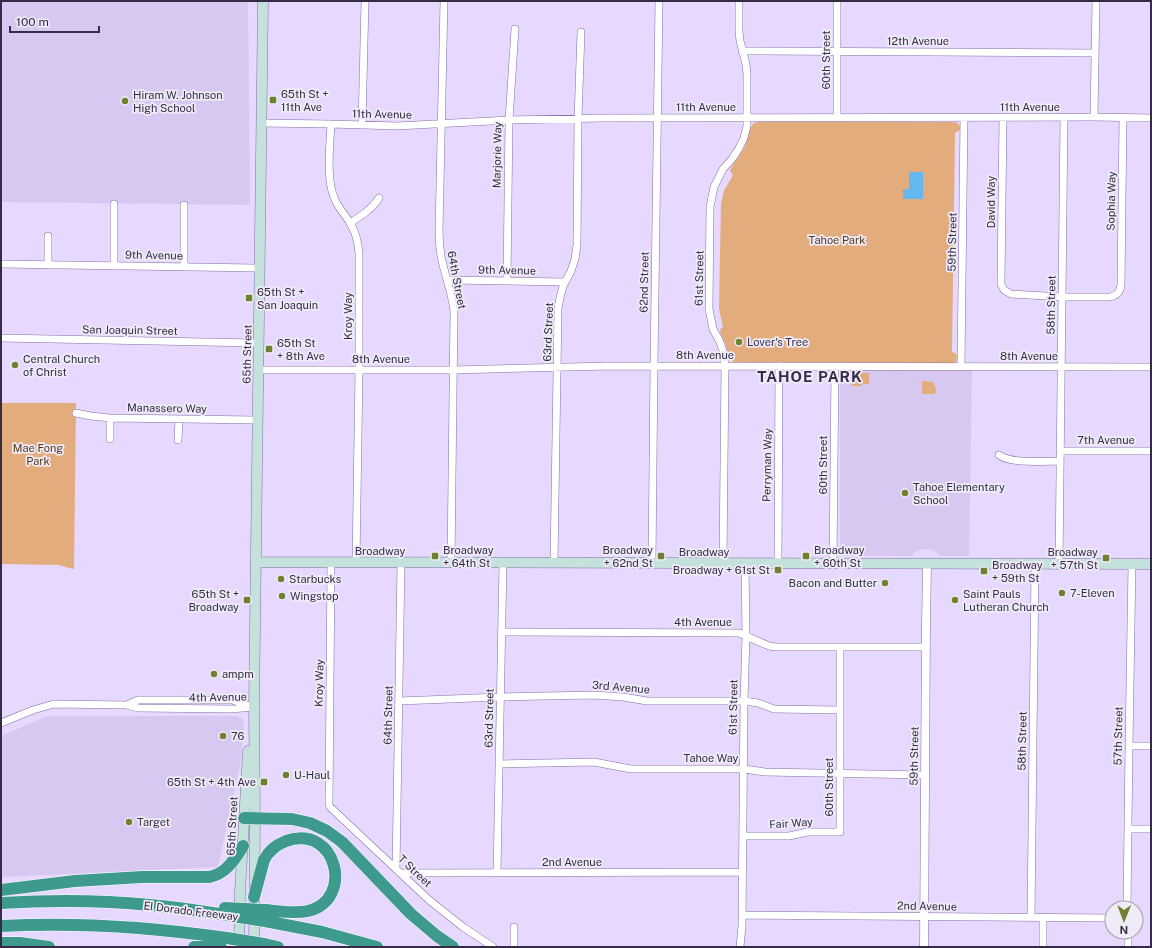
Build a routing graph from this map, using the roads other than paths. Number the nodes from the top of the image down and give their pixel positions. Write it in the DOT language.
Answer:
graph roads {
  1 [pos="263,1"];
  2 [pos="365,1"];
  3 [pos="444,1"];
  4 [pos="659,1"];
  5 [pos="739,1"];
  6 [pos="838,1"];
  7 [pos="1096,1"];
  8 [pos="515,29"];
  9 [pos="581,32"];
  10 [pos="742,50"];
  11 [pos="837,51"];
  12 [pos="1094,53"];
  13 [pos="1094,117"];
  14 [pos="657,118"];
  15 [pos="747,118"];
  16 [pos="837,118"];
  17 [pos="964,118"];
  18 [pos="1003,118"];
  19 [pos="1064,118"];
  20 [pos="1123,118"];
  21 [pos="1151,118"];
  22 [pos="578,119"];
  23 [pos="509,120"];
  24 [pos="262,124"];
  25 [pos="331,124"];
  26 [pos="440,124"];
  27 [pos="362,125"];
  28 [pos="379,198"];
  29 [pos="114,204"];
  30 [pos="184,205"];
  31 [pos="350,223"];
  32 [pos="48,236"];
  33 [pos="1,264"];
  34 [pos="48,265"];
  35 [pos="114,266"];
  36 [pos="184,267"];
  37 [pos="260,268"];
  38 [pos="448,280"];
  39 [pos="507,281"];
  40 [pos="565,282"];
  41 [pos="1062,297"];
  42 [pos="1,338"];
  43 [pos="259,343"];
  44 [pos="654,366"];
  45 [pos="725,366"];
  46 [pos="779,366"];
  47 [pos="835,367"];
  48 [pos="961,367"];
  49 [pos="1061,367"];
  50 [pos="1151,367"];
  51 [pos="557,368"];
  52 [pos="258,370"];
  53 [pos="453,370"];
  54 [pos="359,371"];
  55 [pos="76,413"];
  56 [pos="110,418"];
  57 [pos="179,419"];
  58 [pos="258,420"];
  59 [pos="110,439"];
  60 [pos="178,440"];
  61 [pos="1061,451"];
  62 [pos="1151,451"];
  63 [pos="999,455"];
  64 [pos="1060,461"];
  65 [pos="256,562"];
  66 [pos="331,562"];
  67 [pos="356,563"];
  68 [pos="401,563"];
  69 [pos="451,563"];
  70 [pos="503,563"];
  71 [pos="554,563"];
  72 [pos="652,563"];
  73 [pos="724,564"];
  74 [pos="745,564"];
  75 [pos="778,564"];
  76 [pos="833,564"];
  77 [pos="927,564"];
  78 [pos="1132,564"];
  79 [pos="1151,564"];
  80 [pos="1035,565"];
  81 [pos="1059,565"];
  82 [pos="501,632"];
  83 [pos="746,636"];
  84 [pos="840,647"];
  85 [pos="925,647"];
  86 [pos="500,697"];
  87 [pos="744,701"];
  88 [pos="399,702"];
  89 [pos="254,707"];
  90 [pos="840,710"];
  91 [pos="1,723"];
  92 [pos="1129,746"];
  93 [pos="1151,746"];
  94 [pos="499,764"];
  95 [pos="744,769"];
  96 [pos="840,774"];
  97 [pos="925,775"];
  98 [pos="328,804"];
  99 [pos="250,818"];
  100 [pos="1128,828"];
  101 [pos="1151,829"];
  102 [pos="840,832"];
  103 [pos="743,836"];
  104 [pos="243,846"];
  105 [pos="398,871"];
  106 [pos="743,872"];
  107 [pos="496,873"];
  108 [pos="1,890"];
  109 [pos="254,897"];
  110 [pos="1127,900"];
  111 [pos="1,902"];
  112 [pos="265,915"];
  113 [pos="743,915"];
  114 [pos="924,917"];
  115 [pos="1030,918"];
  116 [pos="1043,918"];
  117 [pos="1104,918"];
  118 [pos="1,926"];
  119 [pos="514,927"];
  120 [pos="224,942"];
  121 [pos="1,943"];
  122 [pos="259,946"];
  123 [pos="49,947"];
  124 [pos="194,947"];
  125 [pos="239,947"];
  126 [pos="278,947"];
  127 [pos="377,947"];
  128 [pos="453,947"];
  129 [pos="493,947"];
  130 [pos="514,947"];
  131 [pos="740,947"];
  132 [pos="924,947"];
  133 [pos="1043,947"];
  1 -- 24 [label="main road, 65th Street"];
  2 -- 27 [label="street"];
  3 -- 26 [label="street, 64th Street"];
  4 -- 14 [label="street, 62nd Street"];
  5 -- 10 [label="street, 61st Street"];
  6 -- 11 [label="street, 60th Street"];
  7 -- 12 [label="street"];
  8 -- 23 [label="street, Marjorie Way"];
  9 -- 22 [label="street, 63rd Street"];
  10 -- 11 [label="street, 12th Avenue"];
  10 -- 15 [label="street, 61st Street"];
  11 -- 12 [label="street, 12th Avenue"];
  11 -- 16 [label="street, 60th Street"];
  12 -- 13 [label="street"];
  13 -- 19 [label="street, 11th Avenue"];
  13 -- 20 [label="street, 11th Avenue"];
  14 -- 15 [label="street, 11th Avenue"];
  14 -- 22 [label="street, 11th Avenue"];
  14 -- 44 [label="street, 62nd Street"];
  15 -- 16 [label="street, 11th Avenue"];
  15 -- 45 [label="street, 61st Street"];
  16 -- 17 [label="street, 11th Avenue"];
  17 -- 18 [label="street, 11th Avenue"];
  17 -- 48 [label="street, 59th Street"];
  18 -- 19 [label="street, 11th Avenue"];
  18 -- 41 [label="street, David Way"];
  19 -- 41 [label="street, 58th Street"];
  20 -- 21 [label="street, 11th Avenue"];
  20 -- 41 [label="street, Sophia Way"];
  22 -- 23 [label="street, 11th Avenue"];
  22 -- 40 [label="street, 63rd Street"];
  23 -- 26 [label="street, 11th Avenue"];
  23 -- 39 [label="street, Marjorie Way"];
  24 -- 25 [label="street, 11th Avenue"];
  24 -- 37 [label="main road, 65th Street"];
  25 -- 27 [label="street, 11th Avenue"];
  25 -- 31 [label="street, Kroy Way"];
  26 -- 27 [label="street, 11th Avenue"];
  26 -- 38 [label="street, 64th Street"];
  28 -- 31 [label="street"];
  29 -- 35 [label="street"];
  30 -- 36 [label="street"];
  31 -- 54 [label="street, Kroy Way"];
  32 -- 34 [label="street"];
  33 -- 34 [label="street, 9th Avenue"];
  34 -- 35 [label="street, 9th Avenue"];
  35 -- 36 [label="street, 9th Avenue"];
  36 -- 37 [label="street, 9th Avenue"];
  37 -- 43 [label="main road, 65th Street"];
  38 -- 39 [label="street, 9th Avenue"];
  38 -- 53 [label="street, 64th Street"];
  39 -- 40 [label="street, 9th Avenue"];
  40 -- 51 [label="street, 63rd Street"];
  41 -- 49 [label="street, 58th Street"];
  42 -- 43 [label="street, San Joaquin Street"];
  43 -- 52 [label="main road, 65th Street"];
  44 -- 45 [label="street, 8th Avenue"];
  44 -- 51 [label="street, 8th Avenue"];
  44 -- 72 [label="street, 62nd Street"];
  45 -- 46 [label="street, 8th Avenue"];
  45 -- 73 [label="street, 61st Street"];
  46 -- 47 [label="street, 8th Avenue"];
  46 -- 75 [label="street, Perryman Way"];
  47 -- 48 [label="street, 8th Avenue"];
  47 -- 76 [label="street, 60th Street"];
  48 -- 49 [label="street, 8th Avenue"];
  49 -- 50 [label="street, 8th Avenue"];
  49 -- 61 [label="street, 58th Street"];
  51 -- 53 [label="street, 8th Avenue"];
  51 -- 71 [label="street, 63rd Street"];
  52 -- 54 [label="street, 8th Avenue"];
  52 -- 58 [label="main road, 65th Street"];
  53 -- 54 [label="street, 8th Avenue"];
  53 -- 69 [label="street, 64th Street"];
  54 -- 67 [label="street, Kroy Way"];
  55 -- 56 [label="street, Manassero Way"];
  56 -- 57 [label="street, Manassero Way"];
  56 -- 59 [label="street"];
  57 -- 58 [label="street, Manassero Way"];
  57 -- 60 [label="street"];
  58 -- 65 [label="main road, 65th Street"];
  61 -- 62 [label="street, 7th Avenue"];
  61 -- 64 [label="street, 58th Street"];
  63 -- 64 [label="street"];
  64 -- 81 [label="street, 58th Street"];
  65 -- 66 [label="main road, Broadway"];
  65 -- 89 [label="main road, 65th Street"];
  66 -- 67 [label="main road, Broadway"];
  66 -- 98 [label="street, Kroy Way"];
  67 -- 68 [label="main road, Broadway"];
  68 -- 69 [label="main road, Broadway"];
  68 -- 88 [label="street, 64th Street"];
  69 -- 70 [label="main road, Broadway"];
  70 -- 71 [label="main road, Broadway"];
  70 -- 82 [label="street, 63rd Street"];
  71 -- 72 [label="main road, Broadway"];
  72 -- 73 [label="main road, Broadway"];
  73 -- 74 [label="main road, Broadway"];
  74 -- 75 [label="main road, Broadway"];
  74 -- 83 [label="street, 61st Street"];
  75 -- 76 [label="main road, Broadway"];
  76 -- 77 [label="main road, Broadway"];
  77 -- 80 [label="main road, Broadway"];
  77 -- 85 [label="street, 59th Street"];
  78 -- 79 [label="main road, Broadway"];
  78 -- 81 [label="main road, Broadway"];
  78 -- 92 [label="street, 57th Street"];
  80 -- 81 [label="main road, Broadway"];
  80 -- 115 [label="street, 58th Street"];
  82 -- 83 [label="street, 4th Avenue"];
  82 -- 86 [label="street, 63rd Street"];
  83 -- 84 [label="street, 4th Avenue"];
  83 -- 87 [label="street, 61st Street"];
  84 -- 85 [label="street, 4th Avenue"];
  84 -- 90 [label="street, 60th Street"];
  85 -- 97 [label="street, 59th Street"];
  86 -- 87 [label="street, 3rd Avenue"];
  86 -- 88 [label="street, 3rd Avenue"];
  86 -- 94 [label="street, 63rd Street"];
  87 -- 90 [label="street, 3rd Avenue"];
  87 -- 95 [label="street, 61st Street"];
  88 -- 105 [label="street, 64th Street"];
  89 -- 91 [label="street, 4th Avenue"];
  89 -- 99 [label="main road, 65th Street"];
  90 -- 96 [label="street, 60th Street"];
  92 -- 93 [label="street"];
  92 -- 100 [label="street, 57th Street"];
  94 -- 95 [label="street, Tahoe Way"];
  94 -- 107 [label="street, 63rd Street"];
  95 -- 96 [label="street, Tahoe Way"];
  95 -- 103 [label="street, 61st Street"];
  96 -- 97 [label="street, Tahoe Way"];
  96 -- 102 [label="street, 60th Street"];
  97 -- 114 [label="street, 59th Street"];
  98 -- 105 [label="street, T Street"];
  99 -- 104 [label="main road, 65th Street"];
  99 -- 109 [label="main road, 65th Street"];
  99 -- 128 [label="highway"];
  100 -- 101 [label="street"];
  100 -- 110 [label="street, 57th Street"];
  102 -- 103 [label="street, Fair Way"];
  103 -- 106 [label="street, 61st Street"];
  104 -- 108 [label="highway"];
  104 -- 125 [label="main road, 65th Street"];
  105 -- 107 [label="street, 2nd Avenue"];
  105 -- 129 [label="street, T Street"];
  106 -- 107 [label="street, 2nd Avenue"];
  106 -- 113 [label="street, 61st Street"];
  109 -- 112 [label="highway"];
  109 -- 122 [label="main road, 65th Street"];
  111 -- 112 [label="highway, El Dorado Freeway, bridge"];
  112 -- 127 [label="highway, El Dorado Freeway"];
  113 -- 114 [label="street, 2nd Avenue"];
  113 -- 131 [label="street, 61st Street"];
  114 -- 115 [label="street, 2nd Avenue"];
  114 -- 132 [label="street, 59th Street"];
  115 -- 116 [label="street, 2nd Avenue"];
  116 -- 117 [label="street, 2nd Avenue"];
  116 -- 133 [label="street"];
  118 -- 120 [label="highway, El Dorado Freeway"];
  119 -- 130 [label="street"];
  120 -- 122 [label="highway, El Dorado Freeway, bridge"];
  120 -- 124 [label="highway"];
  121 -- 123 [label="highway"];
  122 -- 126 [label="highway, El Dorado Freeway"];
}
